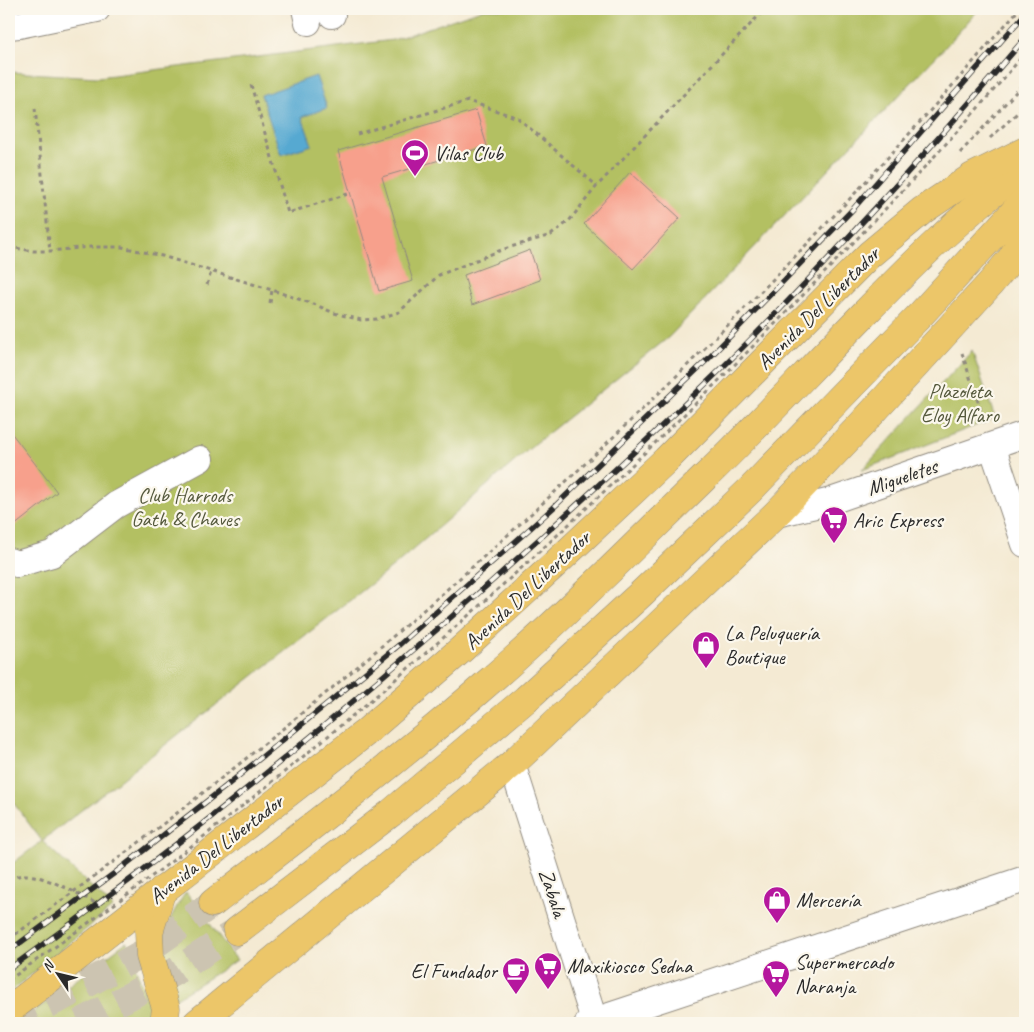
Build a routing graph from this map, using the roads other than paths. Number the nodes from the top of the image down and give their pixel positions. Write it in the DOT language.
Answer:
graph roads {
  1 [pos="97,9"];
  2 [pos="9,26"];
  3 [pos="1025,151"];
  4 [pos="1025,169"];
  5 [pos="1025,200"];
  6 [pos="1025,236"];
  7 [pos="1025,434"];
  8 [pos="992,446"];
  9 [pos="200,459"];
  10 [pos="776,514"];
  11 [pos="1025,544"];
  12 [pos="9,561"];
  13 [pos="512,764"];
  14 [pos="1025,879"];
  15 [pos="162,890"];
  16 [pos="213,903"];
  17 [pos="237,931"];
  18 [pos="9,1010"];
  19 [pos="164,1023"];
  20 [pos="197,1023"];
  21 [pos="592,1023"];
  1 -- 2 [label="street"];
  3 -- 15 [label="main road, Avenida Del Libertador"];
  4 -- 16 [label="main road, Avenida Del Libertador"];
  5 -- 17 [label="main road"];
  6 -- 10 [label="main road"];
  7 -- 8 [label="street, Migueletes"];
  8 -- 10 [label="street, Migueletes"];
  8 -- 11 [label="street"];
  9 -- 12 [label="street"];
  10 -- 13 [label="main road"];
  13 -- 20 [label="main road"];
  13 -- 21 [label="street, Zabala"];
  14 -- 21 [label="street"];
  15 -- 18 [label="main road, Avenida Del Libertador"];
  15 -- 19 [label="main road"];
}
